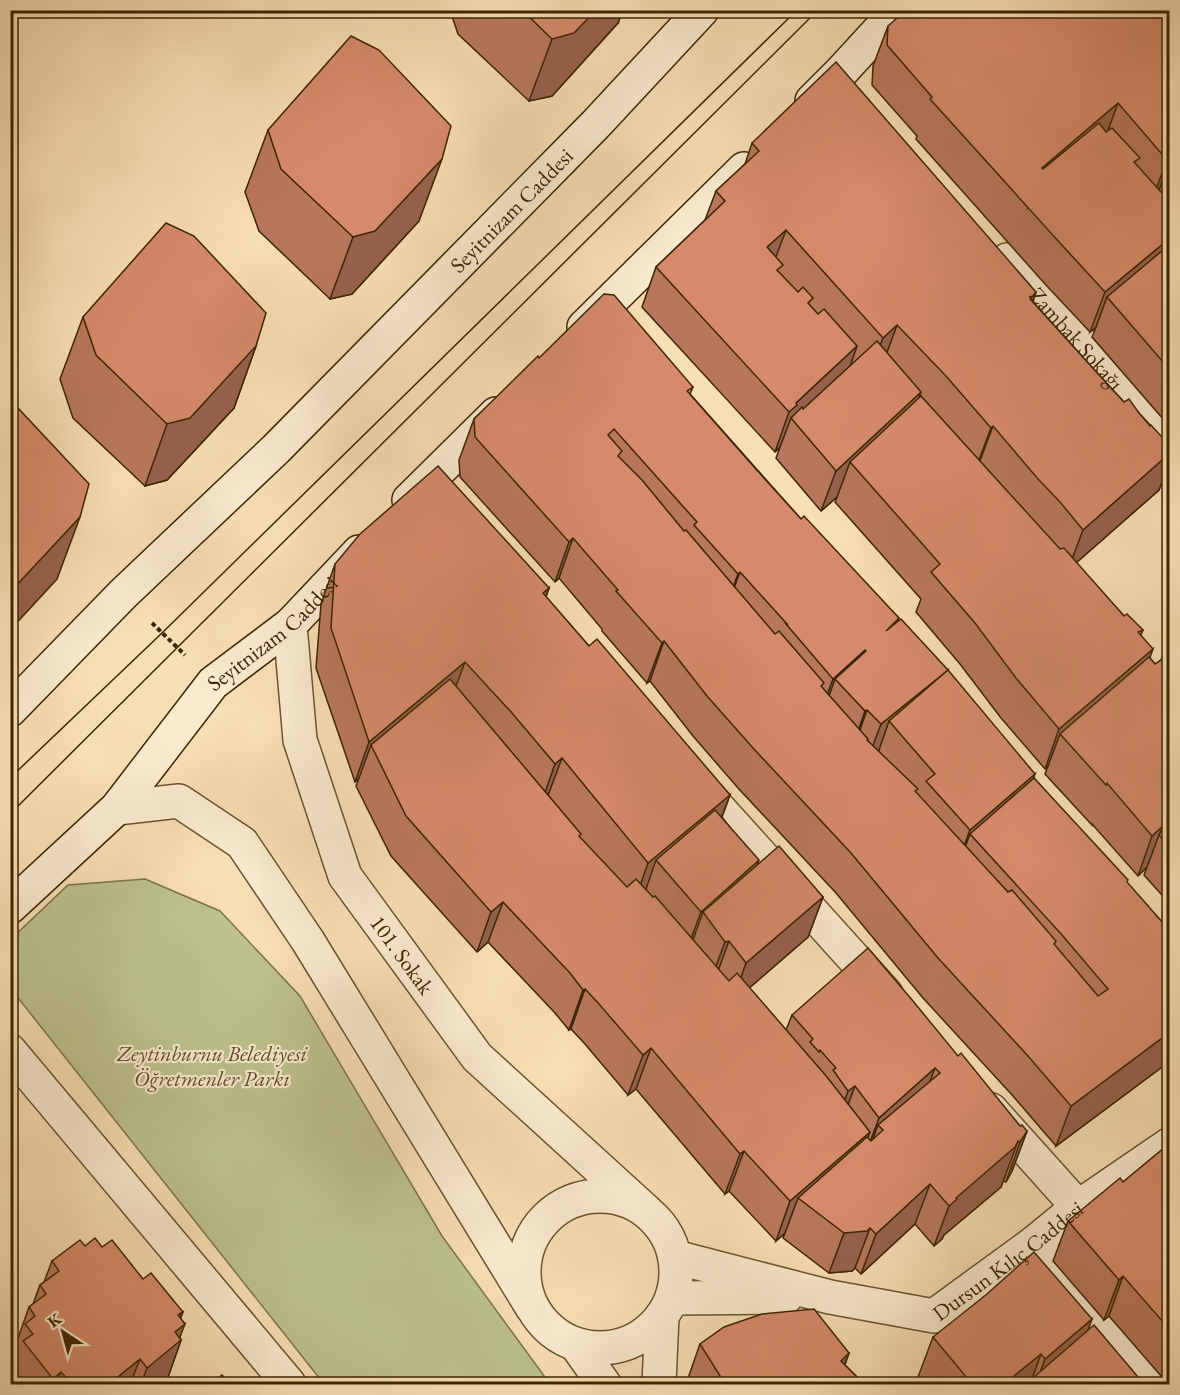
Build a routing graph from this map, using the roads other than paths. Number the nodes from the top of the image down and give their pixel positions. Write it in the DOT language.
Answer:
graph roads {
  1 [pos="702,10"];
  2 [pos="898,10"];
  3 [pos="792,121"];
  4 [pos="767,146"];
  5 [pos="990,240"];
  6 [pos="568,344"];
  7 [pos="517,394"];
  8 [pos="1170,443"];
  9 [pos="432,477"];
  10 [pos="454,504"];
  11 [pos="290,626"];
  12 [pos="10,710"];
  13 [pos="675,759"];
  14 [pos="117,808"];
  15 [pos="10,907"];
  16 [pos="906,1016"];
  17 [pos="10,1051"];
  18 [pos="969,1085"];
  19 [pos="1170,1144"];
  20 [pos="1078,1207"];
  21 [pos="646,1211"];
  22 [pos="1034,1243"];
  23 [pos="675,1257"];
  24 [pos="830,1297"];
  25 [pos="532,1307"];
  26 [pos="667,1307"];
  27 [pos="577,1346"];
  28 [pos="289,1384"];
  29 [pos="604,1384"];
  30 [pos="658,1384"];
  31 [pos="1156,1384"];
  1 -- 12 [label="street, Seyitnizam Caddesi"];
  2 -- 3 [label="street"];
  4 -- 6 [label="street"];
  5 -- 8 [label="street, Zambak Sokağı"];
  7 -- 9 [label="street, Seyitnizam Caddesi"];
  9 -- 10 [label="street"];
  9 -- 11 [label="street, Seyitnizam Caddesi"];
  11 -- 14 [label="street, Seyitnizam Caddesi"];
  11 -- 21 [label="street, 101. Sokak"];
  13 -- 16 [label="street"];
  14 -- 15 [label="street, Seyitnizam Caddesi"];
  14 -- 25 [label="street"];
  17 -- 28 [label="street"];
  18 -- 20 [label="street"];
  19 -- 20 [label="street, Dursun Kılıç Caddesi"];
  20 -- 22 [label="street, Dursun Kılıç Caddesi"];
  21 -- 23 [label="street"];
  21 -- 25 [label="street"];
  22 -- 24 [label="street, Dursun Kılıç Caddesi"];
  22 -- 31 [label="street"];
  23 -- 24 [label="street, Dursun Kılıç Caddesi"];
  23 -- 26 [label="street"];
  24 -- 26 [label="street, Dursun Kılıç Caddesi"];
  25 -- 27 [label="street"];
  26 -- 27 [label="street"];
  26 -- 30 [label="street"];
  27 -- 29 [label="street"];
}
